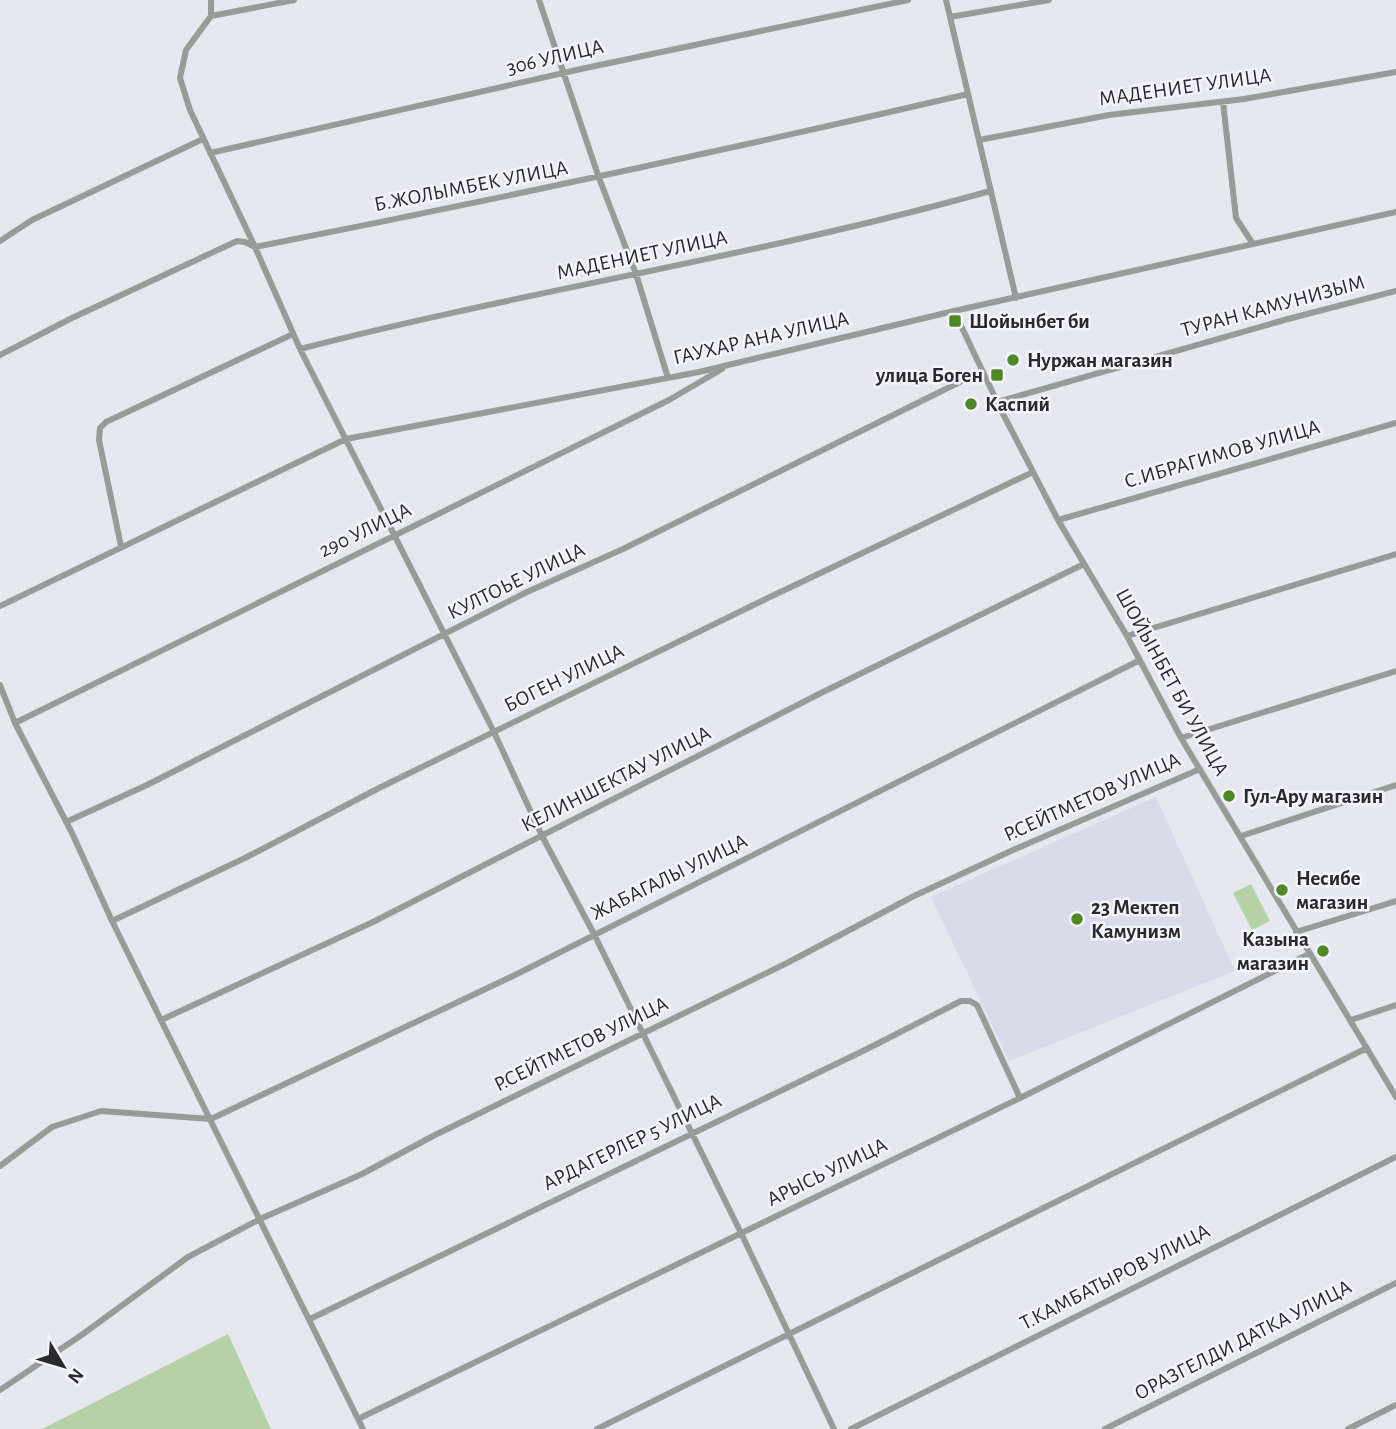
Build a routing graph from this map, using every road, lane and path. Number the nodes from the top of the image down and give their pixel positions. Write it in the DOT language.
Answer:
graph roads {
  1 [pos="211,0"];
  2 [pos="294,0"];
  3 [pos="539,0"];
  4 [pos="908,0"];
  5 [pos="946,0"];
  6 [pos="1049,0"];
  7 [pos="211,16"];
  8 [pos="950,17"];
  9 [pos="1396,72"];
  10 [pos="564,73"];
  11 [pos="968,94"];
  12 [pos="1223,102"];
  13 [pos="203,139"];
  14 [pos="979,140"];
  15 [pos="210,153"];
  16 [pos="599,178"];
  17 [pos="990,191"];
  18 [pos="1396,212"];
  19 [pos="0,241"];
  20 [pos="1253,244"];
  21 [pos="255,247"];
  22 [pos="636,274"];
  23 [pos="1396,291"];
  24 [pos="1016,298"];
  25 [pos="954,311"];
  26 [pos="293,334"];
  27 [pos="300,348"];
  28 [pos="0,355"];
  29 [pos="730,365"];
  30 [pos="982,370"];
  31 [pos="668,378"];
  32 [pos="997,402"];
  33 [pos="1396,423"];
  34 [pos="346,439"];
  35 [pos="1033,472"];
  36 [pos="1058,520"];
  37 [pos="395,535"];
  38 [pos="121,546"];
  39 [pos="1396,554"];
  40 [pos="1084,564"];
  41 [pos="0,606"];
  42 [pos="446,635"];
  43 [pos="1127,636"];
  44 [pos="1140,660"];
  45 [pos="1396,671"];
  46 [pos="0,685"];
  47 [pos="15,723"];
  48 [pos="494,732"];
  49 [pos="1181,738"];
  50 [pos="1200,769"];
  51 [pos="1396,785"];
  52 [pos="66,821"];
  53 [pos="542,836"];
  54 [pos="1241,836"];
  55 [pos="1396,901"];
  56 [pos="112,921"];
  57 [pos="1296,932"];
  58 [pos="594,934"];
  59 [pos="1309,954"];
  60 [pos="1396,1005"];
  61 [pos="160,1020"];
  62 [pos="1351,1020"];
  63 [pos="642,1034"];
  64 [pos="1367,1048"];
  65 [pos="1396,1097"];
  66 [pos="1020,1098"];
  67 [pos="211,1119"];
  68 [pos="690,1133"];
  69 [pos="1396,1157"];
  70 [pos="0,1167"];
  71 [pos="260,1219"];
  72 [pos="741,1233"];
  73 [pos="1396,1283"];
  74 [pos="310,1319"];
  75 [pos="789,1334"];
  76 [pos="0,1390"];
  77 [pos="1396,1405"];
  78 [pos="358,1419"];
  79 [pos="363,1429"];
  80 [pos="597,1429"];
  81 [pos="834,1429"];
  82 [pos="851,1429"];
  83 [pos="1105,1429"];
  84 [pos="1348,1429"];
  1 -- 7 [label="street"];
  2 -- 7 [label="street"];
  3 -- 10 [label="street"];
  4 -- 10 [label="street, 306 УЛИЦА"];
  5 -- 8 [label="street"];
  6 -- 8 [label="street"];
  7 -- 13 [label="street"];
  8 -- 11 [label="street"];
  9 -- 12 [label="street, МАДЕНИЕТ УЛИЦА"];
  10 -- 15 [label="street, 306 УЛИЦА"];
  10 -- 16 [label="street"];
  11 -- 14 [label="street"];
  11 -- 16 [label="street, Б.ЖОЛЫМБЕК УЛИЦА"];
  12 -- 14 [label="street, МАДЕНИЕТ УЛИЦА"];
  12 -- 20 [label="street"];
  13 -- 15 [label="street"];
  13 -- 19 [label="street"];
  14 -- 17 [label="street"];
  15 -- 21 [label="street"];
  16 -- 21 [label="street, Б.ЖОЛЫМБЕК УЛИЦА"];
  16 -- 22 [label="street"];
  17 -- 22 [label="street, МАДЕНИЕТ УЛИЦА"];
  17 -- 24 [label="street"];
  18 -- 20 [label="street, ГАУХАР АНА УЛИЦА"];
  20 -- 24 [label="street, ГАУХАР АНА УЛИЦА"];
  21 -- 26 [label="street"];
  21 -- 28 [label="street, Б.ЖОЛЫМБЕК УЛИЦА"];
  22 -- 27 [label="street, МАДЕНИЕТ УЛИЦА"];
  22 -- 31 [label="street"];
  23 -- 32 [label="street, ТУРАН КАМУНИЗЫМ"];
  24 -- 25 [label="street, ГАУХАР АНА УЛИЦА"];
  25 -- 29 [label="street, ГАУХАР АНА УЛИЦА"];
  25 -- 30 [label="street, ШОЙЫНБЕТ БИ УЛИЦА"];
  26 -- 27 [label="street"];
  26 -- 38 [label="street"];
  27 -- 34 [label="street"];
  29 -- 31 [label="street, ГАУХАР АНА УЛИЦА"];
  29 -- 37 [label="street, 290 УЛИЦА"];
  30 -- 32 [label="street, ШОЙЫНБЕТ БИ УЛИЦА"];
  30 -- 42 [label="street, КУЛТОЬЕ УЛИЦА"];
  31 -- 34 [label="street, ГАУХАР АНА УЛИЦА"];
  32 -- 35 [label="street, ШОЙЫНБЕТ БИ УЛИЦА"];
  33 -- 36 [label="street, С.ИБРАГИМОВ УЛИЦА"];
  34 -- 37 [label="street"];
  34 -- 38 [label="street, ГАУХАР АНА УЛИЦА"];
  35 -- 36 [label="street, ШОЙЫНБЕТ БИ УЛИЦА"];
  35 -- 48 [label="street, БОГЕН УЛИЦА"];
  36 -- 40 [label="street, ШОЙЫНБЕТ БИ УЛИЦА"];
  37 -- 42 [label="street"];
  37 -- 47 [label="street, 290 УЛИЦА"];
  38 -- 41 [label="street, ГАУХАР АНА УЛИЦА"];
  39 -- 43 [label="street"];
  40 -- 43 [label="street, ШОЙЫНБЕТ БИ УЛИЦА"];
  40 -- 53 [label="street, КЕЛИНШЕКТАУ УЛИЦА"];
  42 -- 48 [label="street"];
  42 -- 52 [label="street, КУЛТОЬЕ УЛИЦА"];
  43 -- 44 [label="street, ШОЙЫНБЕТ БИ УЛИЦА"];
  44 -- 49 [label="street, ШОЙЫНБЕТ БИ УЛИЦА"];
  44 -- 58 [label="street, ЖАБАГАЛЫ УЛИЦА"];
  45 -- 49 [label="street"];
  46 -- 47 [label="street"];
  47 -- 52 [label="street"];
  48 -- 53 [label="street"];
  48 -- 56 [label="street, БОГЕН УЛИЦА"];
  49 -- 50 [label="street, ШОЙЫНБЕТ БИ УЛИЦА"];
  50 -- 54 [label="street, ШОЙЫНБЕТ БИ УЛИЦА"];
  50 -- 63 [label="street, Р.СЕЙТМЕТОВ УЛИЦА"];
  51 -- 54 [label="street"];
  52 -- 56 [label="street"];
  53 -- 58 [label="street"];
  53 -- 61 [label="street, КЕЛИНШЕКТАУ УЛИЦА"];
  54 -- 57 [label="street, ШОЙЫНБЕТ БИ УЛИЦА"];
  55 -- 57 [label="street"];
  56 -- 61 [label="street"];
  57 -- 59 [label="street, ШОЙЫНБЕТ БИ УЛИЦА"];
  58 -- 63 [label="street"];
  58 -- 67 [label="street, ЖАБАГАЛЫ УЛИЦА"];
  59 -- 62 [label="street, ШОЙЫНБЕТ БИ УЛИЦА"];
  59 -- 66 [label="street, АРЫСЬ УЛИЦА"];
  60 -- 62 [label="street"];
  61 -- 67 [label="street"];
  62 -- 64 [label="street, ШОЙЫНБЕТ БИ УЛИЦА"];
  63 -- 68 [label="street"];
  63 -- 71 [label="street, Р.СЕЙТМЕТОВ УЛИЦА"];
  64 -- 65 [label="street, ШОЙЫНБЕТ БИ УЛИЦА"];
  64 -- 75 [label="street"];
  66 -- 68 [label="street, АРДАГЕРЛЕР 5 УЛИЦА"];
  66 -- 72 [label="street, АРЫСЬ УЛИЦА"];
  67 -- 70 [label="street"];
  67 -- 71 [label="street"];
  68 -- 72 [label="street"];
  68 -- 74 [label="street, АРДАГЕРЛЕР 5 УЛИЦА"];
  69 -- 82 [label="street, Т.КАМБАТЫРОВ УЛИЦА"];
  71 -- 74 [label="street"];
  71 -- 76 [label="street, Р.СЕЙТМЕТОВ УЛИЦА"];
  72 -- 75 [label="street"];
  72 -- 78 [label="street, АРЫСЬ УЛИЦА"];
  73 -- 83 [label="street, ОРАЗГЕЛДИ ДАТКА УЛИЦА"];
  74 -- 78 [label="street"];
  75 -- 80 [label="street"];
  75 -- 81 [label="street"];
  77 -- 84 [label="street"];
  78 -- 79 [label="street"];
}
